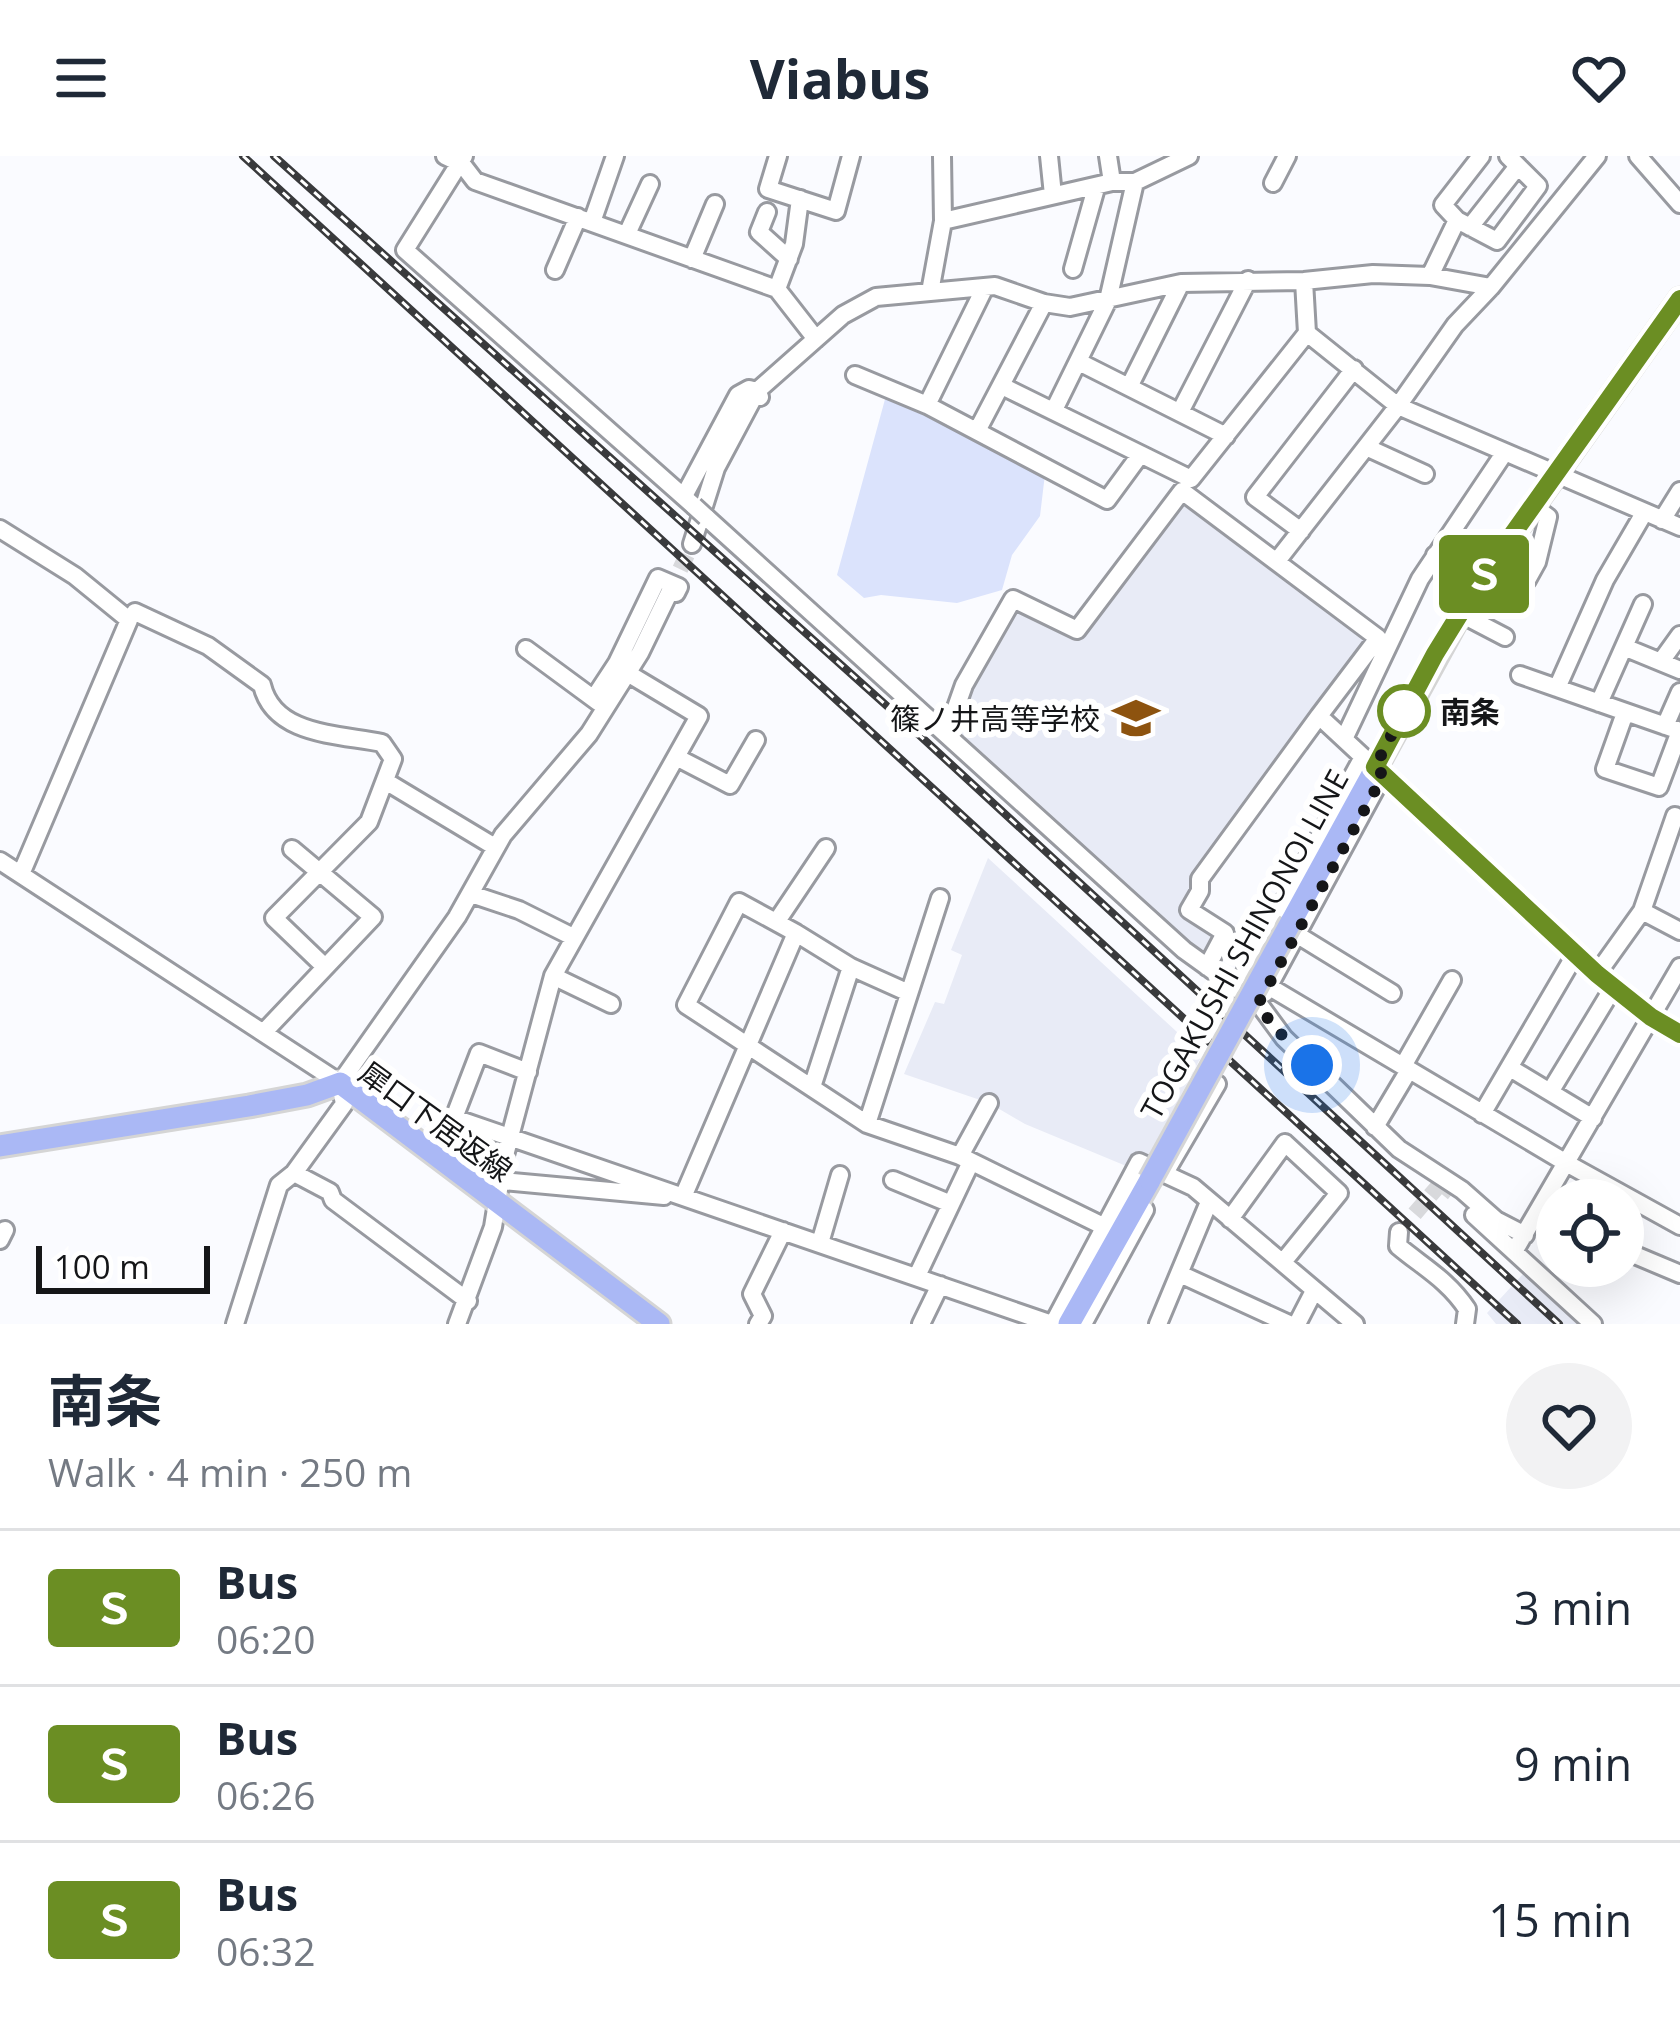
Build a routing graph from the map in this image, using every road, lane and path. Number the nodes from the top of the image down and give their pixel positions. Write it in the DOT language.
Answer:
graph roads {
  1 [pos="615,156"];
  2 [pos="778,156"];
  3 [pos="851,156"];
  4 [pos="942,156"];
  5 [pos="1049,156"];
  6 [pos="1108,156"];
  7 [pos="1287,156"];
  8 [pos="1481,156"];
  9 [pos="1597,156"];
  10 [pos="1638,156"];
  11 [pos="1187,157"];
  12 [pos="457,159"];
  13 [pos="1513,161"];
  14 [pos="1135,182"];
  15 [pos="1273,183"];
  16 [pos="650,184"];
  17 [pos="1104,185"];
  18 [pos="1052,195"];
  19 [pos="800,199"];
  20 [pos="715,204"];
  21 [pos="1680,204"];
  22 [pos="767,212"];
  23 [pos="585,220"];
  24 [pos="944,221"];
  25 [pos="1464,224"];
  26 [pos="627,234"];
  27 [pos="1497,241"];
  28 [pos="1519,254"];
  29 [pos="692,259"];
  30 [pos="789,260"];
  31 [pos="1073,269"];
  32 [pos="555,270"];
  33 [pos="1430,276"];
  34 [pos="1248,280"];
  35 [pos="1304,281"];
  36 [pos="1181,284"];
  37 [pos="985,287"];
  38 [pos="1491,287"];
  39 [pos="777,289"];
  40 [pos="930,292"];
  41 [pos="1680,299"];
  42 [pos="1108,300"];
  43 [pos="1044,303"];
  44 [pos="1307,333"];
  45 [pos="816,339"];
  46 [pos="1078,362"];
  47 [pos="1354,369"];
  48 [pos="855,375"];
  49 [pos="1002,386"];
  50 [pos="1129,387"];
  51 [pos="757,391"];
  52 [pos="927,405"];
  53 [pos="1398,406"];
  54 [pos="1054,410"];
  55 [pos="1180,412"];
  56 [pos="977,431"];
  57 [pos="1226,436"];
  58 [pos="1366,448"];
  59 [pos="1505,452"];
  60 [pos="1140,455"];
  61 [pos="1425,473"];
  62 [pos="1554,474"];
  63 [pos="1680,491"];
  64 [pos="1532,505"];
  65 [pos="698,510"];
  66 [pos="1653,517"];
  67 [pos="1680,527"];
  68 [pos="0,529"];
  69 [pos="1301,531"];
  70 [pos="692,544"];
  71 [pos="1435,555"];
  72 [pos="1277,561"];
  73 [pos="1504,564"];
  74 [pos="1470,574"];
  75 [pos="670,591"];
  76 [pos="1643,604"];
  77 [pos="135,612"];
  78 [pos="1459,613"];
  79 [pos="1680,635"];
  80 [pos="1505,637"];
  81 [pos="1383,641"];
  82 [pos="1624,647"];
  83 [pos="526,649"];
  84 [pos="1662,660"];
  85 [pos="1680,670"];
  86 [pos="1520,676"];
  87 [pos="634,677"];
  88 [pos="1557,688"];
  89 [pos="1680,692"];
  90 [pos="599,702"];
  91 [pos="1599,703"];
  92 [pos="1625,712"];
  93 [pos="1319,716"];
  94 [pos="1675,729"];
  95 [pos="947,733"];
  96 [pos="756,740"];
  97 [pos="1344,740"];
  98 [pos="676,757"];
  99 [pos="1374,766"];
  100 [pos="387,782"];
  101 [pos="1675,816"];
  102 [pos="495,847"];
  103 [pos="826,848"];
  104 [pos="292,849"];
  105 [pos="0,861"];
  106 [pos="319,873"];
  107 [pos="21,874"];
  108 [pos="471,894"];
  109 [pos="940,898"];
  110 [pos="1642,911"];
  111 [pos="777,921"];
  112 [pos="1294,928"];
  113 [pos="1680,931"];
  114 [pos="796,933"];
  115 [pos="573,938"];
  116 [pos="1575,955"];
  117 [pos="324,966"];
  118 [pos="851,967"];
  119 [pos="1207,967"];
  120 [pos="1680,967"];
  121 [pos="1597,974"];
  122 [pos="553,976"];
  123 [pos="1452,980"];
  124 [pos="1268,986"];
  125 [pos="1237,988"];
  126 [pos="1613,988"];
  127 [pos="908,993"];
  128 [pos="1392,993"];
  129 [pos="611,1004"];
  130 [pos="1258,1004"];
  131 [pos="1651,1017"];
  132 [pos="264,1032"];
  133 [pos="1680,1034"];
  134 [pos="749,1048"];
  135 [pos="1406,1068"];
  136 [pos="1510,1068"];
  137 [pos="528,1072"];
  138 [pos="340,1083"];
  139 [pos="1217,1084"];
  140 [pos="812,1088"];
  141 [pos="1550,1092"];
  142 [pos="989,1103"];
  143 [pos="1482,1114"];
  144 [pos="1593,1118"];
  145 [pos="867,1124"];
  146 [pos="1375,1126"];
  147 [pos="511,1138"];
  148 [pos="0,1146"];
  149 [pos="965,1160"];
  150 [pos="1568,1165"];
  151 [pos="293,1173"];
  152 [pos="840,1174"];
  153 [pos="1157,1176"];
  154 [pos="1559,1179"];
  155 [pos="893,1180"];
  156 [pos="500,1192"];
  157 [pos="1454,1194"];
  158 [pos="683,1197"];
  159 [pos="1209,1202"];
  160 [pos="951,1204"];
  161 [pos="1536,1217"];
  162 [pos="1230,1219"];
  163 [pos="1680,1226"];
  164 [pos="1105,1227"];
  165 [pos="783,1231"];
  166 [pos="1399,1232"];
  167 [pos="820,1243"];
  168 [pos="1520,1243"];
  169 [pos="1644,1259"];
  170 [pos="1283,1262"];
  171 [pos="1180,1274"];
  172 [pos="1680,1274"];
  173 [pos="917,1276"];
  174 [pos="940,1285"];
  175 [pos="1314,1291"];
  176 [pos="468,1301"];
  177 [pos="1466,1319"];
  178 [pos="651,1322"];
  179 [pos="235,1324"];
  180 [pos="457,1324"];
  181 [pos="758,1324"];
  182 [pos="921,1324"];
  183 [pos="1053,1324"];
  184 [pos="1069,1324"];
  185 [pos="1083,1324"];
  186 [pos="1158,1324"];
  187 [pos="1293,1324"];
  188 [pos="1355,1324"];
  189 [pos="1593,1324"];
  1 -- 23 [label="street"];
  2 -- 19 [label="street"];
  3 -- 19 [label="street"];
  4 -- 24 [label="street"];
  5 -- 18 [label="street"];
  6 -- 17 [label="street"];
  7 -- 15 [label="street"];
  8 -- 25 [label="street"];
  9 -- 28 [label="street"];
  10 -- 21 [label="street"];
  11 -- 14 [label="street"];
  12 -- 23 [label="street"];
  12 -- 65 [label="street"];
  13 -- 25 [label="street"];
  13 -- 27 [label="street"];
  14 -- 17 [label="street"];
  14 -- 42 [label="street"];
  16 -- 26 [label="street"];
  17 -- 18 [label="street"];
  17 -- 31 [label="street"];
  18 -- 24 [label="street"];
  19 -- 30 [label="street"];
  20 -- 29 [label="street"];
  22 -- 30 [label="street"];
  23 -- 26 [label="street"];
  23 -- 32 [label="street"];
  24 -- 40 [label="street"];
  25 -- 27 [label="street"];
  25 -- 33 [label="street"];
  26 -- 29 [label="street"];
  27 -- 28 [label="street"];
  28 -- 38 [label="street"];
  29 -- 39 [label="street"];
  30 -- 39 [label="street"];
  33 -- 35 [label="street"];
  33 -- 38 [label="street"];
  34 -- 35 [label="street"];
  34 -- 36 [label="street"];
  34 -- 55 [label="street"];
  35 -- 44 [label="street"];
  36 -- 42 [label="street"];
  36 -- 50 [label="street"];
  37 -- 40 [label="street"];
  37 -- 43 [label="street"];
  37 -- 52 [label="street"];
  38 -- 53 [label="street"];
  39 -- 45 [label="street"];
  40 -- 45 [label="street"];
  41 -- 62 [label="main road, TOGAKUSHI SHINONOI LINE"];
  42 -- 43 [label="street"];
  42 -- 46 [label="street"];
  43 -- 49 [label="street"];
  44 -- 47 [label="street"];
  44 -- 57 [label="street"];
  45 -- 51 [label="street"];
  46 -- 50 [label="street"];
  46 -- 54 [label="street"];
  47 -- 53 [label="street"];
  47 -- 69 [label="street"];
  48 -- 52 [label="street"];
  49 -- 54 [label="street"];
  49 -- 56 [label="street"];
  50 -- 55 [label="street"];
  51 -- 65 [label="street"];
  51 -- 65 [label="street"];
  51 -- 70 [label="street"];
  52 -- 56 [label="street"];
  53 -- 58 [label="street"];
  53 -- 59 [label="street"];
  54 -- 60 [label="street"];
  55 -- 57 [label="street"];
  56 -- 60 [label="street"];
  57 -- 60 [label="street"];
  58 -- 61 [label="street"];
  58 -- 69 [label="street"];
  59 -- 62 [label="street"];
  59 -- 71 [label="street"];
  62 -- 64 [label="main road, TOGAKUSHI SHINONOI LINE"];
  62 -- 66 [label="street"];
  63 -- 66 [label="street"];
  64 -- 73 [label="street"];
  64 -- 78 [label="main road, TOGAKUSHI SHINONOI LINE"];
  65 -- 95 [label="street"];
  66 -- 67 [label="street"];
  66 -- 88 [label="street"];
  68 -- 107 [label="street"];
  69 -- 72 [label="street"];
  71 -- 74 [label="street"];
  71 -- 81 [label="street"];
  72 -- 81 [label="street"];
  72 -- 95 [label="street"];
  75 -- 90 [label="street"];
  76 -- 82 [label="street"];
  77 -- 100 [label="street"];
  78 -- 80 [label="street"];
  78 -- 99 [label="main road, TOGAKUSHI SHINONOI LINE"];
  79 -- 84 [label="street"];
  81 -- 93 [label="street"];
  81 -- 97 [label="street"];
  82 -- 84 [label="street"];
  82 -- 91 [label="street"];
  83 -- 90 [label="street"];
  84 -- 85 [label="street"];
  86 -- 88 [label="street"];
  87 -- 90 [label="street"];
  87 -- 90 [label="street"];
  87 -- 98 [label="street"];
  88 -- 91 [label="street"];
  89 -- 94 [label="street"];
  90 -- 102 [label="street"];
  91 -- 92 [label="street"];
  92 -- 94 [label="street"];
  92 -- 94 [label="street"];
  93 -- 97 [label="street"];
  93 -- 119 [label="street"];
  95 -- 119 [label="street"];
  96 -- 98 [label="street"];
  97 -- 99 [label="street"];
  98 -- 115 [label="street"];
  99 -- 112 [label="main road, TOGAKUSHI SHINONOI LINE"];
  99 -- 116 [label="street"];
  99 -- 125 [label="street"];
  100 -- 102 [label="street"];
  100 -- 106 [label="street"];
  101 -- 110 [label="street"];
  102 -- 108 [label="street"];
  103 -- 111 [label="street"];
  104 -- 106 [label="street"];
  105 -- 107 [label="street"];
  106 -- 117 [label="street"];
  106 -- 117 [label="street"];
  107 -- 132 [label="street"];
  108 -- 115 [label="street"];
  108 -- 138 [label="street"];
  109 -- 127 [label="street"];
  110 -- 113 [label="street"];
  110 -- 121 [label="street"];
  111 -- 114 [label="street"];
  111 -- 134 [label="street"];
  112 -- 124 [label="street"];
  112 -- 128 [label="street"];
  112 -- 153 [label="main road, TOGAKUSHI SHINONOI LINE, bridge"];
  114 -- 118 [label="street"];
  114 -- 134 [label="street"];
  115 -- 122 [label="street"];
  116 -- 121 [label="street"];
  116 -- 136 [label="street"];
  117 -- 132 [label="street"];
  118 -- 127 [label="street"];
  118 -- 140 [label="street"];
  119 -- 125 [label="street"];
  120 -- 131 [label="street"];
  121 -- 126 [label="street"];
  122 -- 129 [label="street"];
  122 -- 137 [label="street"];
  123 -- 135 [label="street"];
  124 -- 130 [label="street"];
  124 -- 135 [label="street"];
  125 -- 130 [label="street"];
  126 -- 131 [label="street"];
  126 -- 141 [label="street"];
  127 -- 145 [label="street"];
  130 -- 146 [label="street"];
  131 -- 133 [label="street"];
  131 -- 144 [label="street"];
  132 -- 138 [label="street"];
  134 -- 140 [label="street"];
  134 -- 158 [label="street"];
  135 -- 143 [label="street"];
  135 -- 146 [label="street"];
  136 -- 141 [label="street"];
  136 -- 143 [label="street"];
  137 -- 147 [label="street"];
  137 -- 147 [label="street"];
  138 -- 148 [label="main road, 犀口下居返線"];
  138 -- 151 [label="street"];
  138 -- 156 [label="main road, 犀口下居返線"];
  139 -- 153 [label="street"];
  140 -- 145 [label="street"];
  141 -- 144 [label="street"];
  142 -- 149 [label="street"];
  143 -- 150 [label="street"];
  144 -- 150 [label="street"];
  145 -- 149 [label="street"];
  146 -- 168 [label="street"];
  147 -- 156 [label="street"];
  147 -- 158 [label="street"];
  149 -- 160 [label="street"];
  149 -- 164 [label="street"];
  150 -- 154 [label="street"];
  150 -- 163 [label="street"];
  151 -- 176 [label="street"];
  151 -- 179 [label="street"];
  152 -- 167 [label="street"];
  153 -- 159 [label="street"];
  153 -- 164 [label="street"];
  153 -- 184 [label="main road, TOGAKUSHI SHINONOI LINE"];
  153 -- 185 [label="street"];
  155 -- 160 [label="street"];
  156 -- 158 [label="street"];
  156 -- 176 [label="street"];
  156 -- 178 [label="main road, 犀口下居返線"];
  157 -- 168 [label="street"];
  158 -- 165 [label="street"];
  159 -- 162 [label="street"];
  159 -- 171 [label="street"];
  160 -- 173 [label="street"];
  161 -- 168 [label="street"];
  162 -- 170 [label="street"];
  162 -- 170 [label="street"];
  164 -- 183 [label="street"];
  165 -- 167 [label="street"];
  165 -- 181 [label="street"];
  166 -- 177 [label="street"];
  167 -- 173 [label="street"];
  168 -- 189 [label="street"];
  169 -- 172 [label="street"];
  170 -- 175 [label="street"];
  171 -- 186 [label="street"];
  171 -- 187 [label="street"];
  173 -- 174 [label="street"];
  174 -- 182 [label="street"];
  174 -- 183 [label="street"];
  175 -- 187 [label="street"];
  175 -- 188 [label="street"];
  176 -- 180 [label="street"];
}
